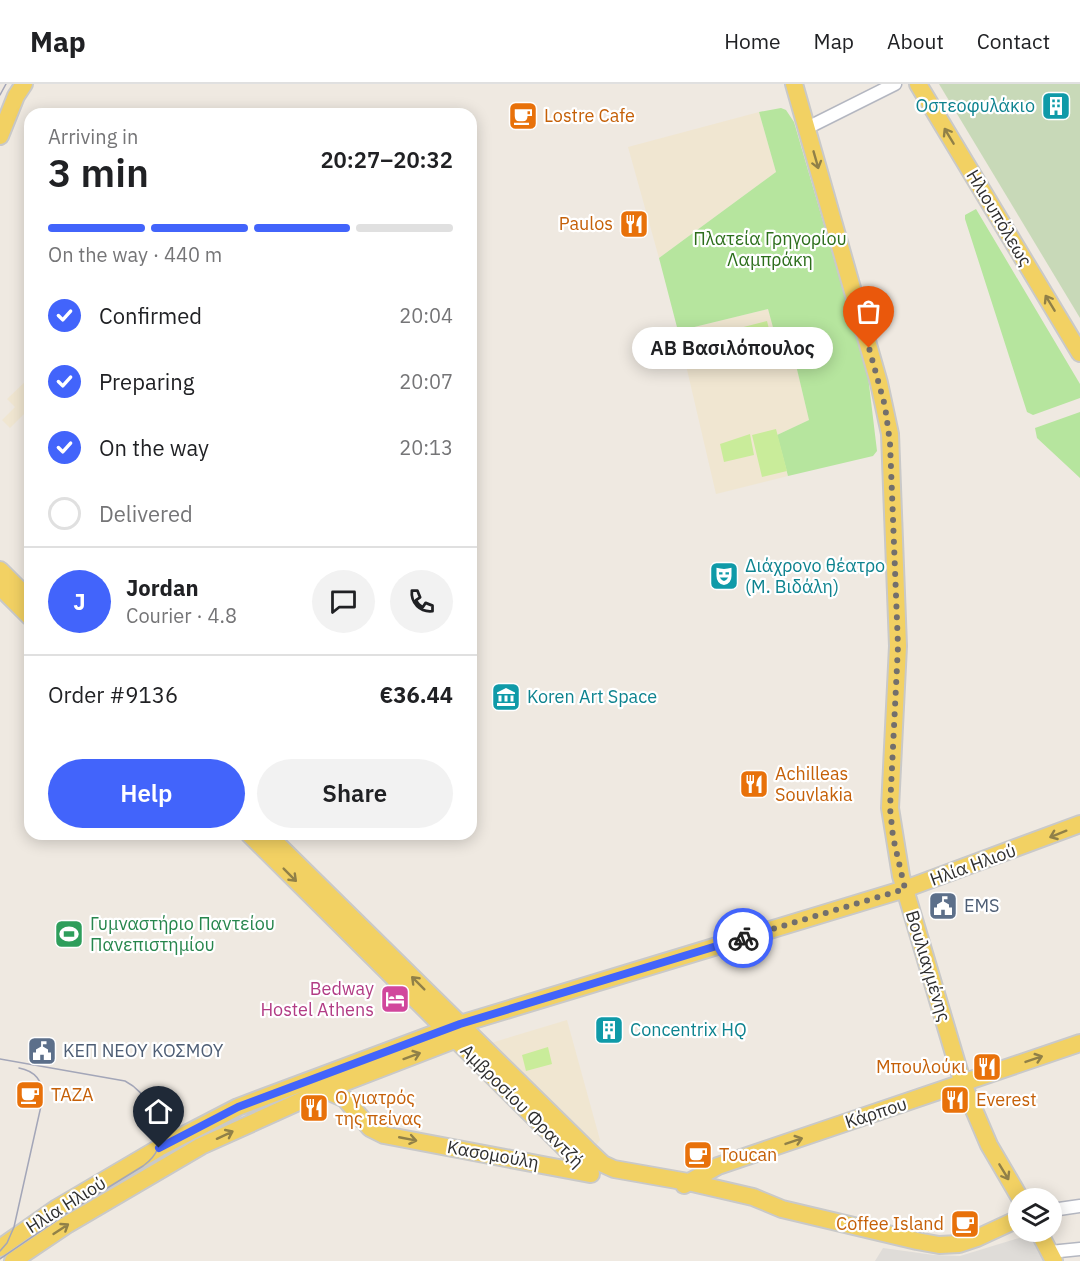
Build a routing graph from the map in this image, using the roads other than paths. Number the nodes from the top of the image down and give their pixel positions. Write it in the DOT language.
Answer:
graph roads {
  1 [pos="24,84"];
  2 [pos="794,84"];
  3 [pos="895,84"];
  4 [pos="918,84"];
  5 [pos="807,128"];
  6 [pos="0,136"];
  7 [pos="1080,353"];
  8 [pos="0,570"];
  9 [pos="0,587"];
  10 [pos="24,594"];
  11 [pos="24,611"];
  12 [pos="1080,824"];
  13 [pos="255,840"];
  14 [pos="273,840"];
  15 [pos="905,889"];
  16 [pos="458,1032"];
  17 [pos="1080,1043"];
  18 [pos="963,1084"];
  19 [pos="325,1090"];
  20 [pos="718,1166"];
  21 [pos="614,1169"];
  22 [pos="591,1174"];
  23 [pos="682,1186"];
  24 [pos="1014,1188"];
  25 [pos="719,1189"];
  26 [pos="1080,1206"];
  27 [pos="782,1209"];
  28 [pos="1062,1209"];
  29 [pos="1008,1223"];
  30 [pos="1044,1242"];
  31 [pos="0,1248"];
  32 [pos="1080,1249"];
  33 [pos="1052,1256"];
  34 [pos="13,1261"];
  1 -- 6 [label="main road"];
  2 -- 5 [label="main road, Βουλιαγμένης"];
  3 -- 5 [label="street"];
  7 -- 4 [label="main road, Ηλιουπόλεως, one-way"];
  5 -- 15 [label="main road, Βουλιαγμένης, one-way"];
  8 -- 10 [label="main road"];
  9 -- 11 [label="main road"];
  12 -- 15 [label="main road, Ηλία Ηλιού, one-way"];
  13 -- 16 [label="main road, Αμβροσίου Φραντζή, one-way"];
  16 -- 14 [label="main road, Αμβροσίου Φραντζή, one-way"];
  15 -- 16 [label="main road, Ηλία Ηλιού"];
  15 -- 18 [label="main road, Βουλιαγμένης"];
  19 -- 16 [label="main road, Ηλία Ηλιού, one-way"];
  16 -- 21 [label="main road, Αμβροσίου Φραντζή"];
  16 -- 22 [label="main road, Αμβροσίου Φραντζή"];
  16 -- 31 [label="main road, Ηλία Ηλιού"];
  18 -- 17 [label="main road, Κάρπου, one-way"];
  20 -- 18 [label="main road, Κάρπου, one-way"];
  18 -- 24 [label="main road, Βουλιαγμένης, one-way"];
  19 -- 22 [label="main road, Κασομούλη, one-way"];
  34 -- 19 [label="main road, Ηλία Ηλιού, one-way"];
  20 -- 23 [label="main road, Κάρπου"];
  20 -- 25 [label="main road"];
  21 -- 23 [label="main road, Κασομούλη"];
  22 -- 23 [label="main road, Κασομούλη"];
  23 -- 25 [label="main road, Κασομούλη"];
  23 -- 27 [label="main road, Κασομούλη"];
  25 -- 27 [label="main road, Κασομούλη"];
  26 -- 28 [label="street"];
  27 -- 29 [label="main road, Κασομούλη"];
  30 -- 33 [label="main road"];
  32 -- 33 [label="street"];
}
